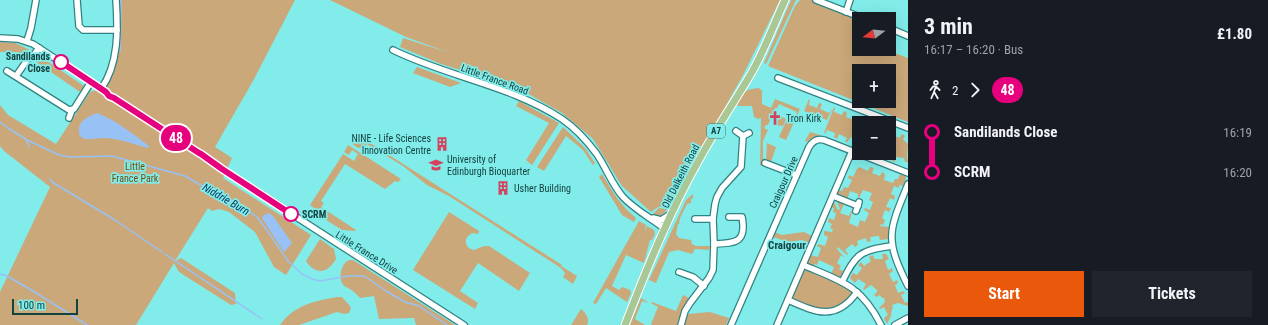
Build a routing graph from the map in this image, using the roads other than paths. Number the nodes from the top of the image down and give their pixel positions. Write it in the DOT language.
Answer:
graph roads {
  1 [pos="36,0"];
  2 [pos="77,0"];
  3 [pos="116,0"];
  4 [pos="785,0"];
  5 [pos="816,0"];
  6 [pos="850,0"];
  7 [pos="846,12"];
  8 [pos="852,14"];
  9 [pos="117,30"];
  10 [pos="896,31"];
  11 [pos="908,36"];
  12 [pos="0,38"];
  13 [pos="27,41"];
  14 [pos="40,48"];
  15 [pos="393,50"];
  16 [pos="7,71"];
  17 [pos="16,76"];
  18 [pos="781,80"];
  19 [pos="92,82"];
  20 [pos="101,89"];
  21 [pos="109,96"];
  22 [pos="72,110"];
  23 [pos="69,118"];
  24 [pos="908,128"];
  25 [pos="736,131"];
  26 [pos="749,133"];
  27 [pos="743,136"];
  28 [pos="852,151"];
  29 [pos="201,154"];
  30 [pos="875,160"];
  31 [pos="765,163"];
  32 [pos="908,173"];
  33 [pos="796,175"];
  34 [pos="908,184"];
  35 [pos="833,196"];
  36 [pos="858,206"];
  37 [pos="642,212"];
  38 [pos="672,212"];
  39 [pos="728,217"];
  40 [pos="695,219"];
  41 [pos="713,219"];
  42 [pos="664,229"];
  43 [pos="714,244"];
  44 [pos="892,246"];
  45 [pos="803,265"];
  46 [pos="679,272"];
  47 [pos="842,282"];
  48 [pos="704,286"];
  49 [pos="908,286"];
  50 [pos="857,292"];
  51 [pos="788,300"];
  52 [pos="908,318"];
  53 [pos="732,324"];
  54 [pos="464,325"];
  55 [pos="625,325"];
  56 [pos="681,325"];
  57 [pos="777,325"];
  58 [pos="881,325"];
  59 [pos="895,325"];
  1 -- 13 [label="street"];
  2 -- 9 [label="street"];
  3 -- 9 [label="street"];
  4 -- 38 [label="main road, Old Dalkeith Road / A7"];
  5 -- 7 [label="street"];
  6 -- 7 [label="street"];
  7 -- 8 [label="street"];
  9 -- 20 [label="street"];
  10 -- 11 [label="street"];
  12 -- 13 [label="street"];
  13 -- 14 [label="street"];
  14 -- 17 [label="street"];
  14 -- 19 [label="street"];
  15 -- 37 [label="street, Little France Road"];
  16 -- 17 [label="street"];
  17 -- 22 [label="street"];
  18 -- 24 [label="street"];
  19 -- 20 [label="street"];
  19 -- 22 [label="street"];
  20 -- 21 [label="street"];
  22 -- 23 [label="street"];
  25 -- 27 [label="street"];
  26 -- 27 [label="street"];
  27 -- 41 [label="street"];
  28 -- 33 [label="street, Craigour Drive"];
  28 -- 35 [label="street"];
  29 -- 54 [label="street, Little France Drive"];
  30 -- 32 [label="street, Craigour Drive"];
  31 -- 33 [label="street"];
  33 -- 53 [label="street, Craigour Drive"];
  34 -- 44 [label="street"];
  35 -- 36 [label="street"];
  35 -- 45 [label="street"];
  37 -- 38 [label="street, Little France Road"];
  37 -- 42 [label="street, Little France Road"];
  38 -- 42 [label="main road, Old Dalkeith Road / A7"];
  39 -- 43 [label="street"];
  40 -- 41 [label="street"];
  41 -- 43 [label="street"];
  42 -- 55 [label="main road, Old Dalkeith Road / A7"];
  43 -- 48 [label="street"];
  44 -- 47 [label="street"];
  44 -- 49 [label="street"];
  45 -- 47 [label="street"];
  45 -- 51 [label="street"];
  46 -- 48 [label="street"];
  47 -- 50 [label="street"];
  48 -- 56 [label="street"];
  50 -- 51 [label="street"];
  50 -- 58 [label="street"];
  51 -- 57 [label="street"];
  52 -- 59 [label="street"];
}
